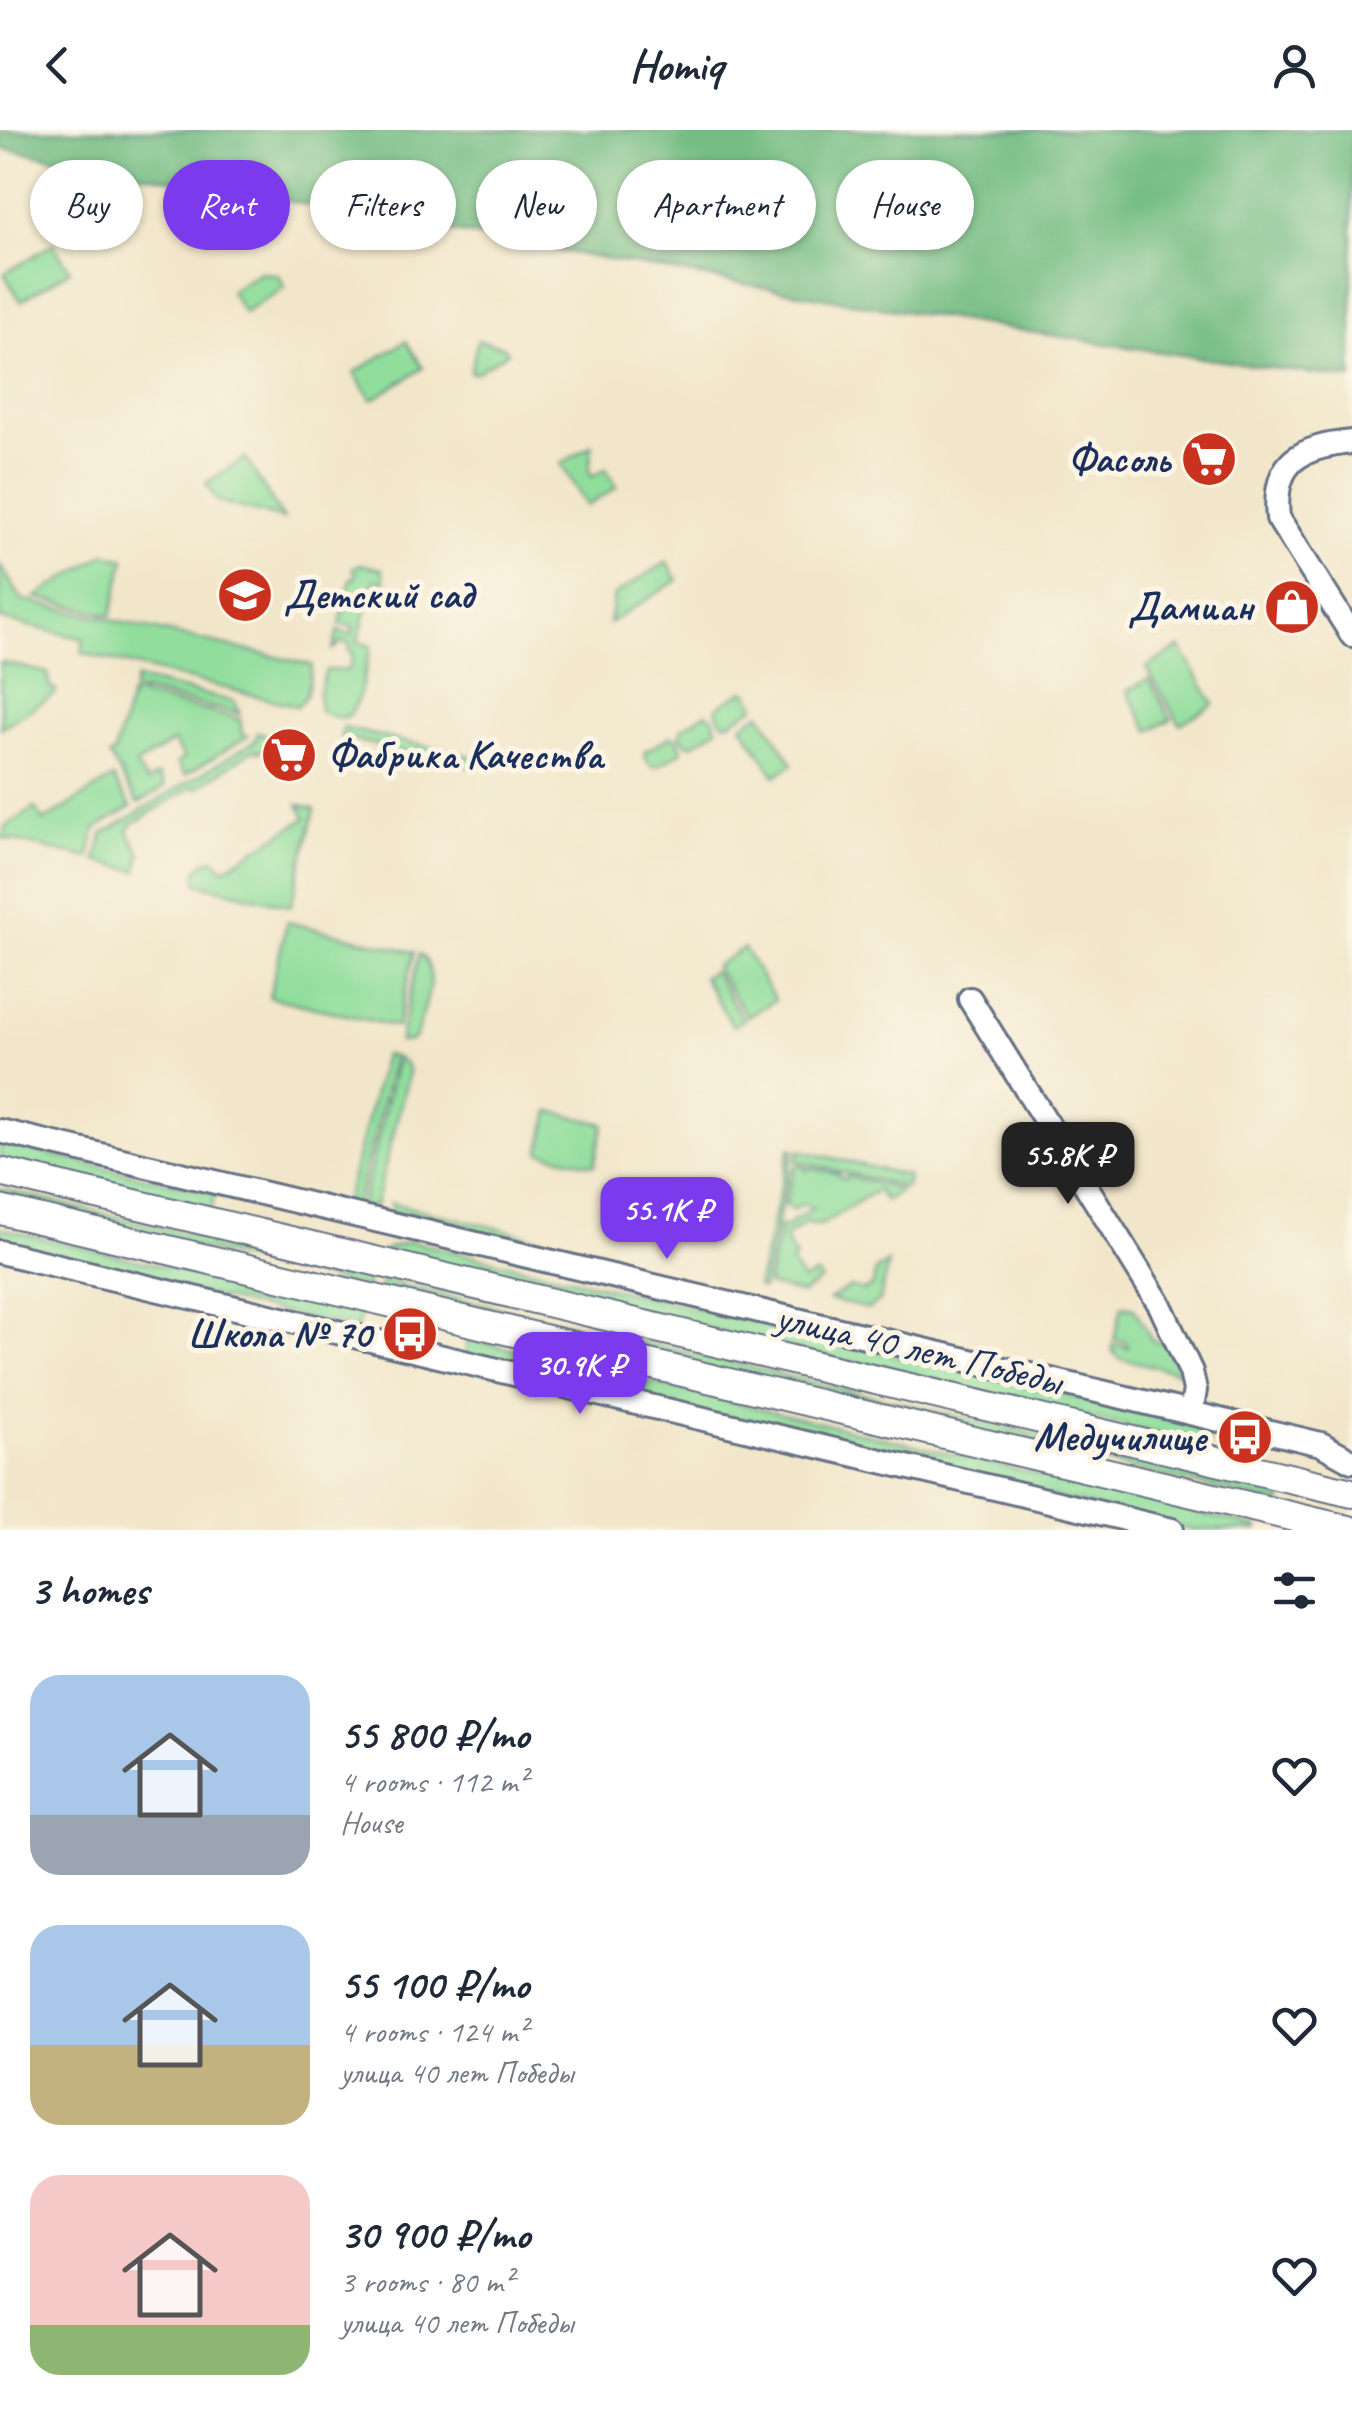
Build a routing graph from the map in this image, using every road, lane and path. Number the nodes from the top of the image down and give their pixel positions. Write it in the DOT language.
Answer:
graph roads {
  1 [pos="1352,442"];
  2 [pos="1352,635"];
  3 [pos="970,999"];
  4 [pos="0,1132"];
  5 [pos="0,1172"];
  6 [pos="222,1183"];
  7 [pos="0,1210"];
  8 [pos="214,1223"];
  9 [pos="0,1252"];
  10 [pos="1191,1413"];
  11 [pos="1352,1460"];
  12 [pos="1352,1492"];
  13 [pos="1172,1530"];
  14 [pos="1349,1530"];
  1 -- 2 [label="street"];
  3 -- 10 [label="street"];
  4 -- 6 [label="street"];
  5 -- 8 [label="main road, улица 40 лет Победы"];
  6 -- 8 [label="street"];
  6 -- 10 [label="street"];
  7 -- 14 [label="main road, улица 40 лет Победы"];
  8 -- 12 [label="main road, улица 40 лет Победы"];
  9 -- 13 [label="street"];
  10 -- 11 [label="street"];
}
